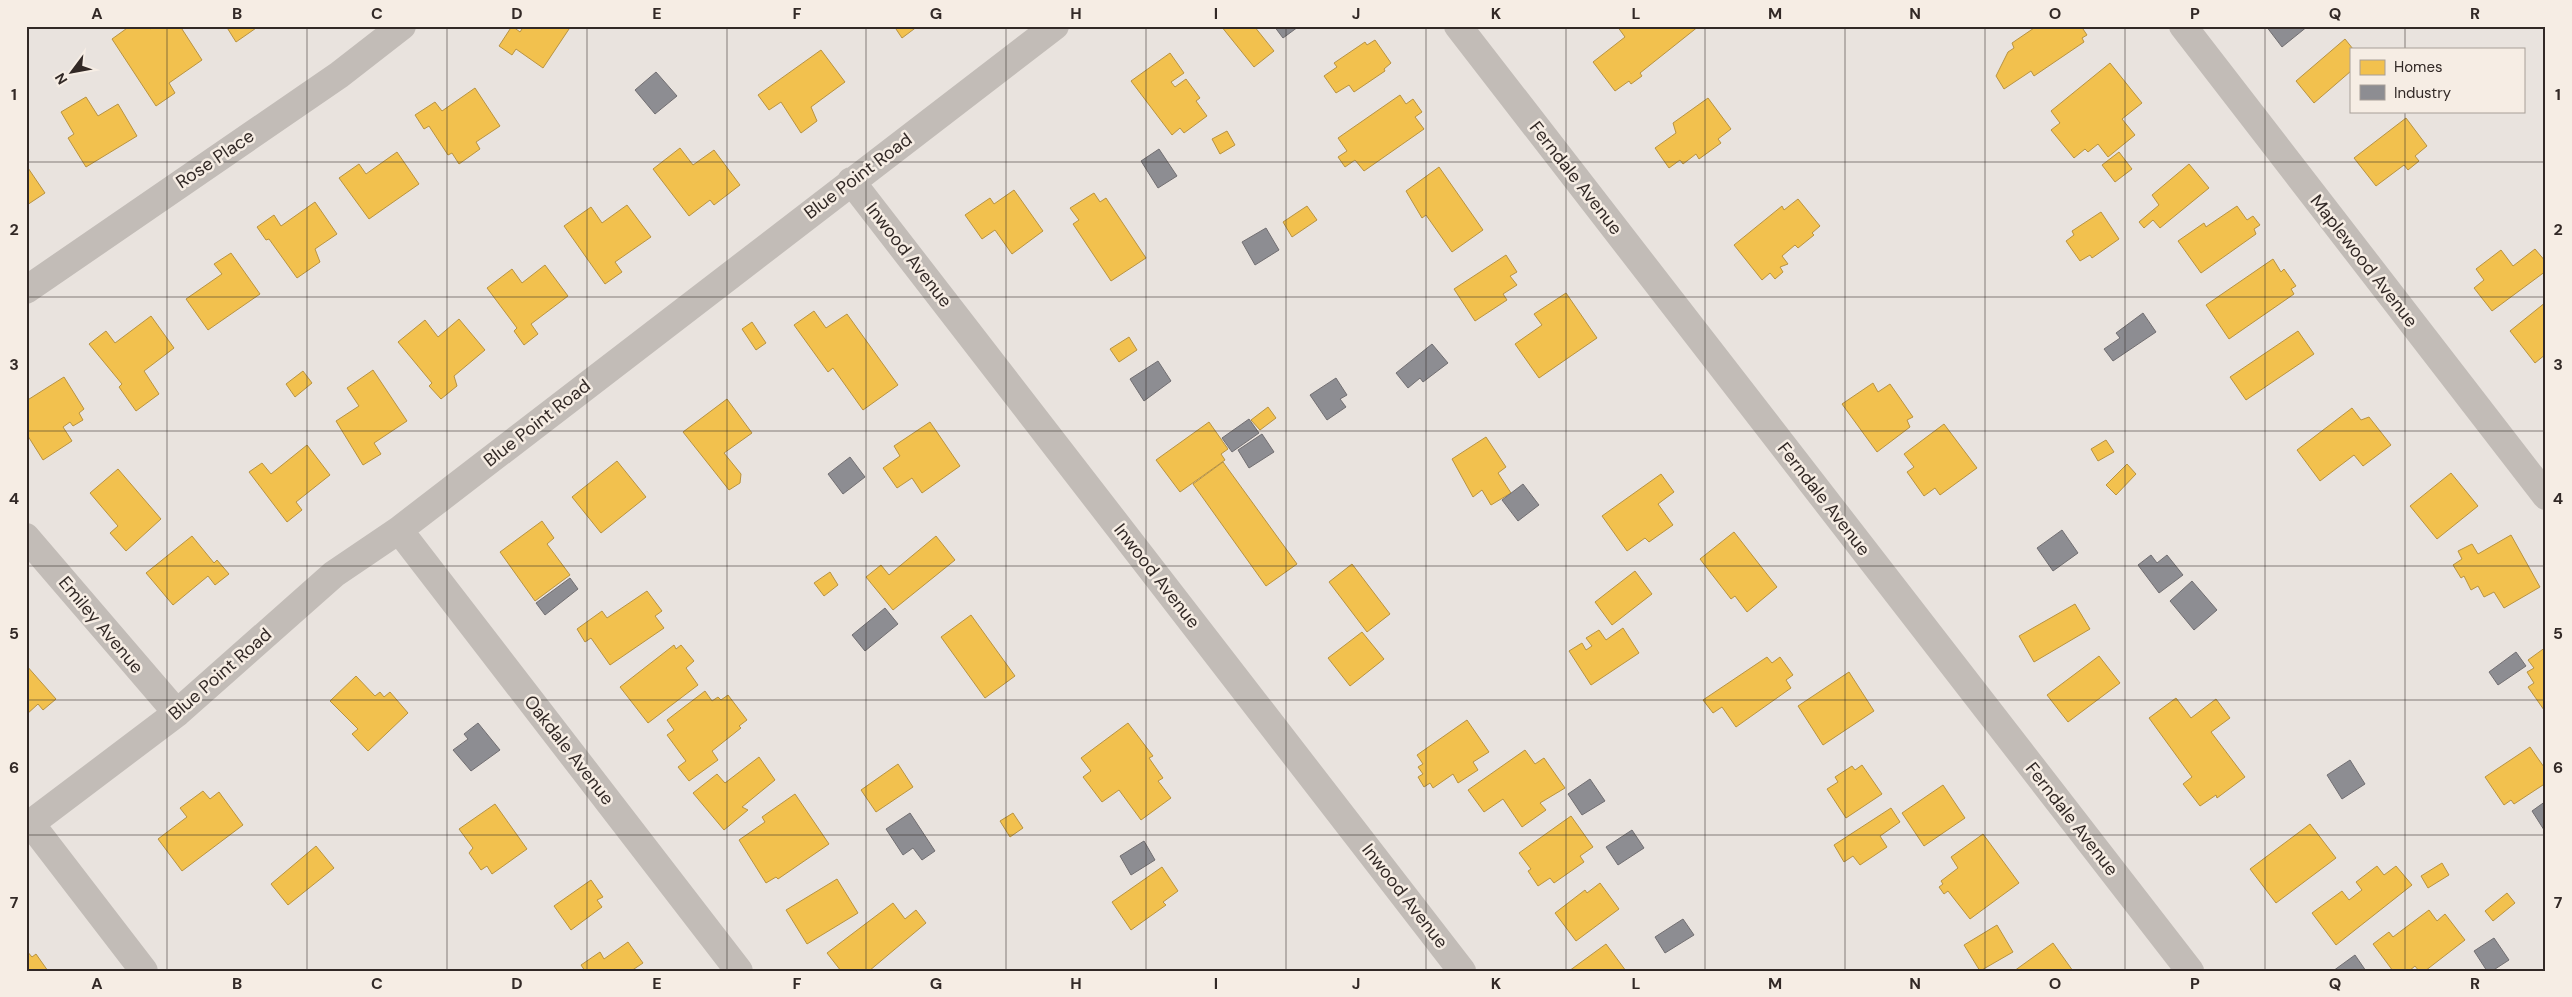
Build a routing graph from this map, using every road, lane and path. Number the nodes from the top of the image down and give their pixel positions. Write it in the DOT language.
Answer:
graph roads {
  1 [pos="402,26"];
  2 [pos="1055,26"];
  3 [pos="1458,26"];
  4 [pos="2183,26"];
  5 [pos="851,180"];
  6 [pos="26,290"];
  7 [pos="2546,496"];
  8 [pos="399,530"];
  9 [pos="26,537"];
  10 [pos="176,713"];
  11 [pos="29,826"];
  12 [pos="144,971"];
  13 [pos="739,971"];
  14 [pos="1462,971"];
  15 [pos="2190,971"];
  1 -- 6 [label="street, Rose Place"];
  2 -- 5 [label="street, Blue Point Road"];
  3 -- 15 [label="street, Ferndale Avenue"];
  4 -- 7 [label="street, Maplewood Avenue"];
  5 -- 8 [label="street, Blue Point Road"];
  5 -- 14 [label="street, Inwood Avenue"];
  8 -- 10 [label="street, Blue Point Road"];
  8 -- 13 [label="street, Oakdale Avenue"];
  9 -- 10 [label="street, Emiley Avenue"];
  10 -- 11 [label="street, Blue Point Road"];
  11 -- 12 [label="street"];
}
